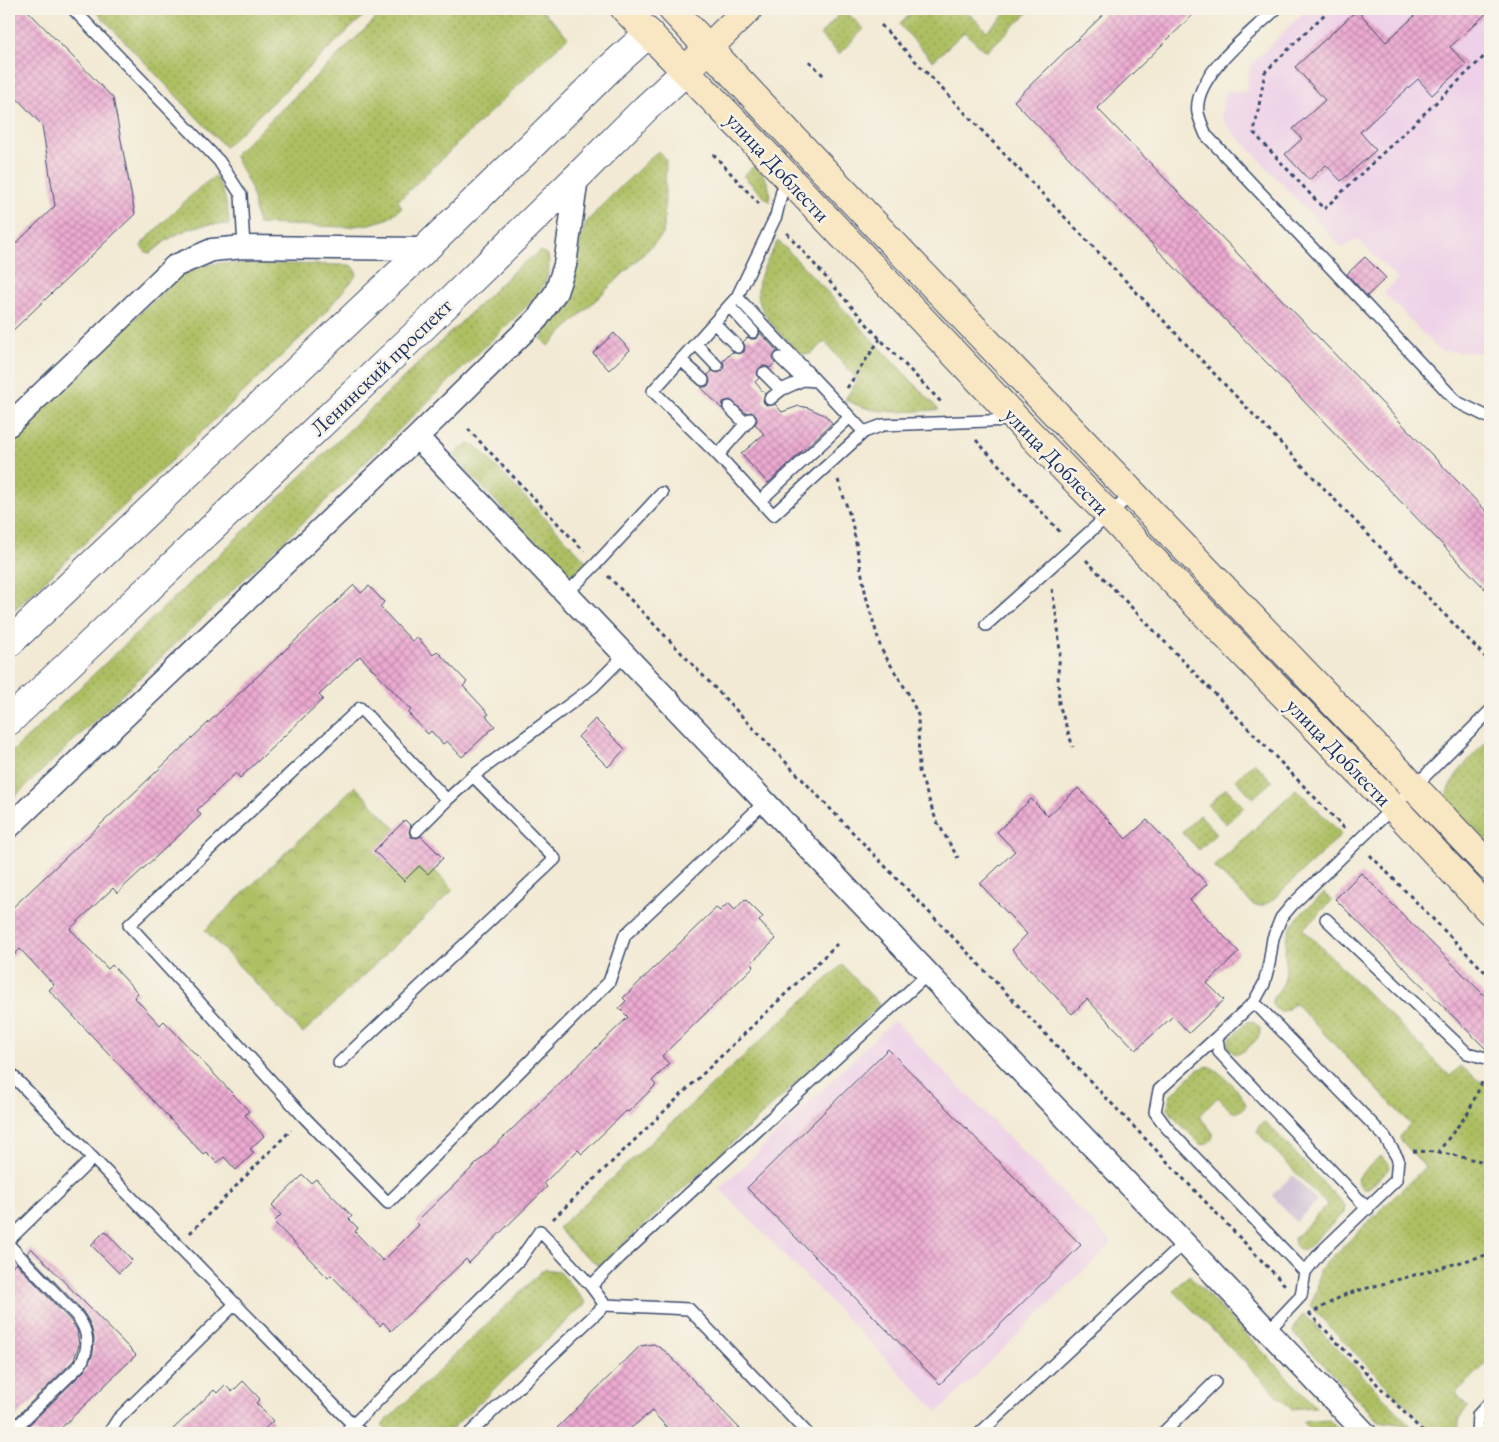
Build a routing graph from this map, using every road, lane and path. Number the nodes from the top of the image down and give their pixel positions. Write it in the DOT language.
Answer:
graph roads {
  1 [pos="73,9"];
  2 [pos="625,9"];
  3 [pos="748,9"];
  4 [pos="1276,9"];
  5 [pos="1330,9"];
  6 [pos="676,10"];
  7 [pos="881,25"];
  8 [pos="649,33"];
  9 [pos="708,48"];
  10 [pos="1490,51"];
  11 [pos="809,61"];
  12 [pos="686,71"];
  13 [pos="824,76"];
  14 [pos="713,154"];
  15 [pos="786,176"];
  16 [pos="577,177"];
  17 [pos="775,220"];
  18 [pos="244,248"];
  19 [pos="424,249"];
  20 [pos="733,302"];
  21 [pos="714,324"];
  22 [pos="753,332"];
  23 [pos="880,339"];
  24 [pos="696,344"];
  25 [pos="738,347"];
  26 [pos="780,358"];
  27 [pos="682,360"];
  28 [pos="717,366"];
  29 [pos="764,373"];
  30 [pos="703,380"];
  31 [pos="803,380"];
  32 [pos="816,381"];
  33 [pos="781,390"];
  34 [pos="770,400"];
  35 [pos="837,404"];
  36 [pos="729,407"];
  37 [pos="850,418"];
  38 [pos="1490,418"];
  39 [pos="1017,420"];
  40 [pos="960,422"];
  41 [pos="9,425"];
  42 [pos="468,429"];
  43 [pos="864,432"];
  44 [pos="416,437"];
  45 [pos="718,455"];
  46 [pos="831,460"];
  47 [pos="662,493"];
  48 [pos="1132,494"];
  49 [pos="760,501"];
  50 [pos="1109,516"];
  51 [pos="1074,547"];
  52 [pos="596,564"];
  53 [pos="1047,571"];
  54 [pos="566,593"];
  55 [pos="986,625"];
  56 [pos="9,643"];
  57 [pos="625,655"];
  58 [pos="1490,662"];
  59 [pos="1490,710"];
  60 [pos="9,720"];
  61 [pos="1073,747"];
  62 [pos="473,776"];
  63 [pos="1414,787"];
  64 [pos="447,800"];
  65 [pos="765,802"];
  66 [pos="1393,808"];
  67 [pos="9,827"];
  68 [pos="416,831"];
  69 [pos="1357,842"];
  70 [pos="958,858"];
  71 [pos="1490,867"];
  72 [pos="1490,911"];
  73 [pos="1326,919"];
  74 [pos="837,944"];
  75 [pos="929,973"];
  76 [pos="1490,977"];
  77 [pos="1254,1002"];
  78 [pos="1216,1037"];
  79 [pos="1490,1059"];
  80 [pos="339,1063"];
  81 [pos="9,1072"];
  82 [pos="1490,1086"];
  83 [pos="304,1117"];
  84 [pos="1392,1150"];
  85 [pos="1438,1152"];
  86 [pos="93,1158"];
  87 [pos="1490,1163"];
  88 [pos="1368,1209"];
  89 [pos="540,1231"];
  90 [pos="9,1240"];
  91 [pos="1184,1242"];
  92 [pos="9,1245"];
  93 [pos="178,1246"];
  94 [pos="1490,1254"];
  95 [pos="1304,1272"];
  96 [pos="592,1286"];
  97 [pos="1298,1299"];
  98 [pos="235,1304"];
  99 [pos="605,1305"];
  100 [pos="1310,1313"];
  101 [pos="1268,1331"];
  102 [pos="1215,1382"];
  103 [pos="1490,1402"];
  104 [pos="353,1431"];
  105 [pos="10,1433"];
  106 [pos="109,1433"];
  107 [pos="470,1433"];
  108 [pos="807,1433"];
  109 [pos="980,1433"];
  110 [pos="1162,1433"];
  111 [pos="1365,1433"];
  112 [pos="1424,1433"];
  113 [pos="1477,1433"];
  1 -- 18 [label="lane"];
  2 -- 8 [label="main road, улица Доблести"];
  3 -- 9 [label="main road, Ленинский проспект"];
  4 -- 38 [label="lane"];
  5 -- 10 [label="path"];
  6 -- 8 [label="main road"];
  6 -- 9 [label="main road, улица Доблести"];
  7 -- 58 [label="path"];
  8 -- 12 [label="main road, улица Доблести"];
  8 -- 19 [label="street"];
  9 -- 12 [label="main road, Ленинский проспект"];
  9 -- 48 [label="main road, улица Доблести"];
  11 -- 13 [label="path"];
  12 -- 15 [label="main road, улица Доблести"];
  12 -- 16 [label="street, Ленинский проспект"];
  14 -- 17 [label="path"];
  15 -- 17 [label="lane"];
  15 -- 39 [label="main road, улица Доблести"];
  16 -- 44 [label="street"];
  16 -- 60 [label="street, Ленинский проспект"];
  17 -- 20 [label="lane"];
  17 -- 23 [label="path"];
  18 -- 19 [label="street"];
  18 -- 41 [label="street"];
  19 -- 56 [label="street"];
  20 -- 21 [label="lane"];
  20 -- 22 [label="lane"];
  20 -- 32 [label="lane"];
  21 -- 24 [label="lane"];
  21 -- 25 [label="lane"];
  23 -- 35 [label="path"];
  23 -- 40 [label="path"];
  24 -- 27 [label="lane"];
  24 -- 28 [label="lane"];
  26 -- 31 [label="lane"];
  27 -- 30 [label="lane"];
  27 -- 45 [label="lane"];
  29 -- 33 [label="lane"];
  31 -- 32 [label="lane"];
  31 -- 33 [label="lane"];
  32 -- 35 [label="lane"];
  33 -- 34 [label="lane"];
  35 -- 37 [label="lane"];
  36 -- 45 [label="lane"];
  37 -- 43 [label="lane"];
  37 -- 49 [label="lane"];
  39 -- 40 [label="lane"];
  39 -- 50 [label="main road, улица Доблести"];
  40 -- 43 [label="lane"];
  40 -- 51 [label="path"];
  42 -- 52 [label="path"];
  43 -- 46 [label="lane"];
  44 -- 54 [label="street"];
  44 -- 67 [label="street"];
  45 -- 49 [label="lane"];
  46 -- 49 [label="lane"];
  46 -- 70 [label="path"];
  47 -- 52 [label="lane"];
  48 -- 50 [label="lane"];
  48 -- 63 [label="main road, улица Доблести"];
  50 -- 51 [label="lane"];
  50 -- 66 [label="main road, улица Доблести"];
  51 -- 53 [label="lane"];
  51 -- 69 [label="path"];
  52 -- 54 [label="lane"];
  52 -- 97 [label="path"];
  53 -- 55 [label="lane"];
  53 -- 61 [label="path"];
  54 -- 57 [label="street"];
  57 -- 62 [label="lane"];
  57 -- 65 [label="street"];
  59 -- 63 [label="lane"];
  62 -- 64 [label="lane"];
  62 -- 80 [label="lane"];
  63 -- 66 [label="lane"];
  63 -- 71 [label="main road, улица Доблести"];
  64 -- 68 [label="lane"];
  64 -- 83 [label="lane"];
  65 -- 75 [label="street"];
  65 -- 83 [label="lane"];
  66 -- 69 [label="lane"];
  66 -- 72 [label="main road, улица Доблести"];
  69 -- 76 [label="path"];
  69 -- 77 [label="lane"];
  73 -- 79 [label="lane"];
  74 -- 89 [label="path"];
  75 -- 91 [label="street"];
  75 -- 96 [label="lane"];
  77 -- 78 [label="lane"];
  77 -- 84 [label="lane"];
  78 -- 88 [label="lane"];
  78 -- 95 [label="lane"];
  81 -- 86 [label="lane"];
  82 -- 85 [label="path"];
  83 -- 93 [label="path"];
  84 -- 85 [label="path"];
  84 -- 88 [label="lane"];
  85 -- 87 [label="path"];
  86 -- 90 [label="lane"];
  86 -- 93 [label="lane"];
  88 -- 95 [label="lane"];
  89 -- 96 [label="lane"];
  89 -- 104 [label="lane"];
  91 -- 101 [label="street"];
  91 -- 109 [label="lane"];
  92 -- 105 [label="lane"];
  93 -- 98 [label="lane"];
  94 -- 100 [label="path"];
  95 -- 97 [label="lane"];
  96 -- 99 [label="lane"];
  97 -- 100 [label="path"];
  97 -- 101 [label="lane"];
  98 -- 104 [label="lane"];
  98 -- 106 [label="lane"];
  99 -- 107 [label="lane"];
  99 -- 108 [label="lane"];
  100 -- 112 [label="path"];
  101 -- 111 [label="street"];
  102 -- 110 [label="lane"];
  103 -- 113 [label="lane"];
}
